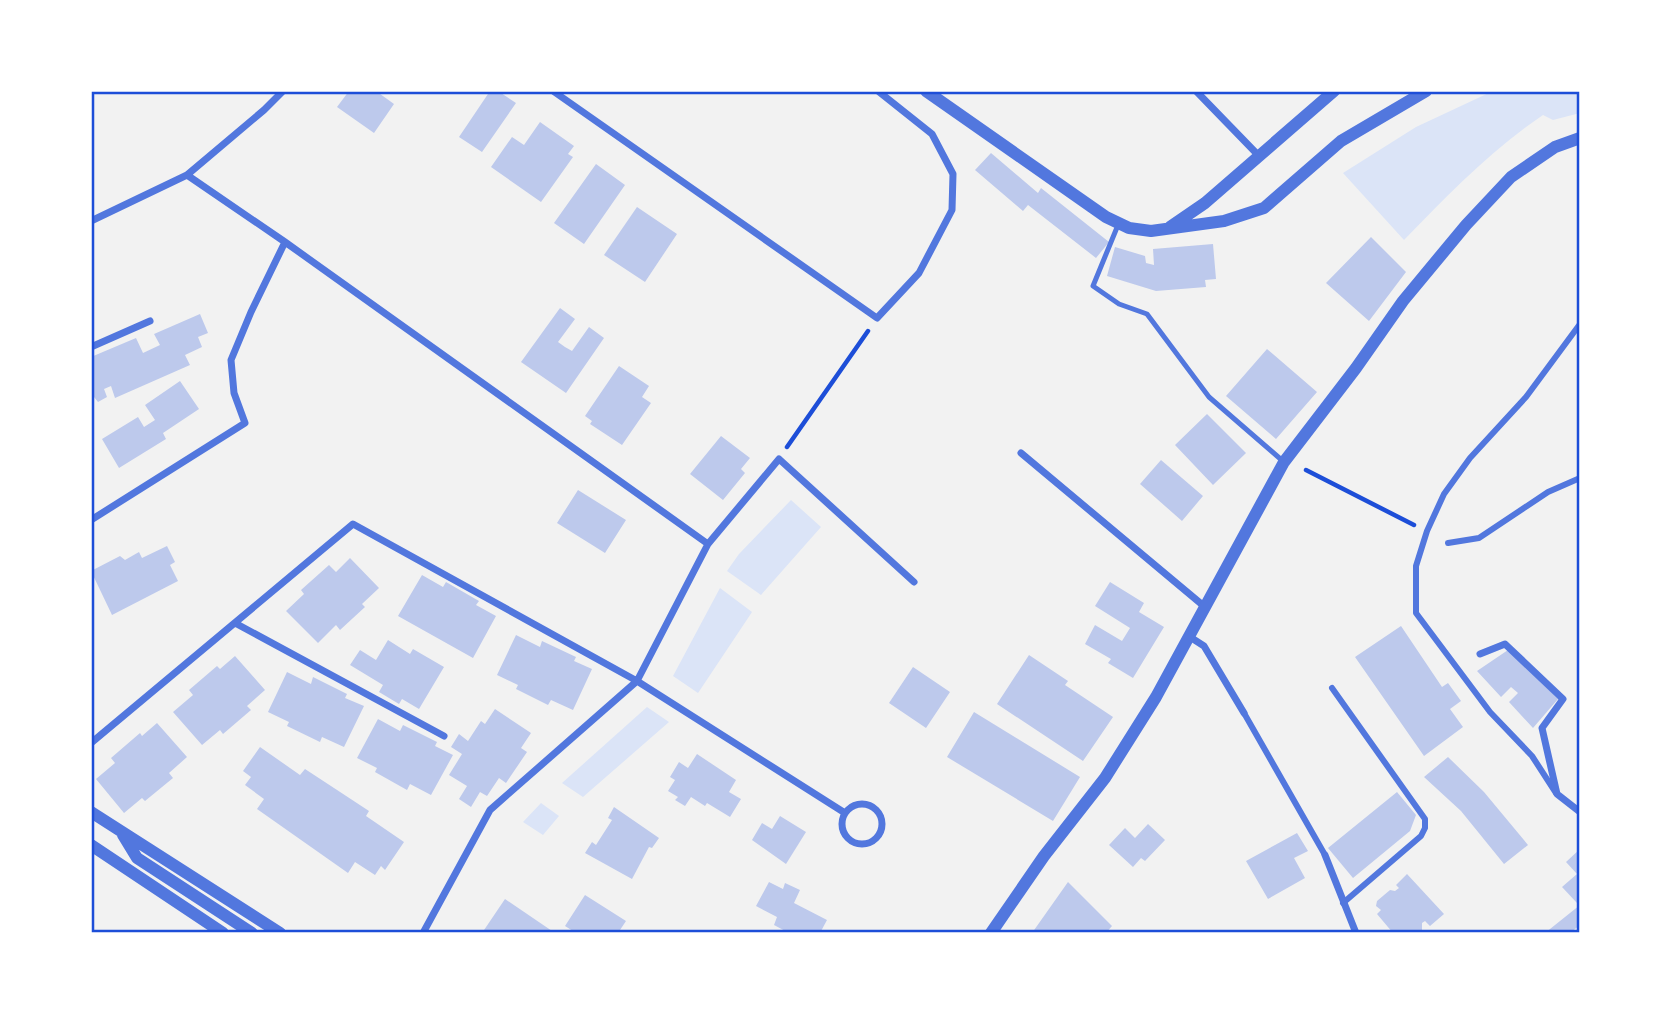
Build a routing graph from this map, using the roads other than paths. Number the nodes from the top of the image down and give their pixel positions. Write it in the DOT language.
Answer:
graph roads {
  1 [pos="283,91"];
  2 [pos="553,91"];
  3 [pos="878,91"];
  4 [pos="926,91"];
  5 [pos="1196,91"];
  6 [pos="1334,91"];
  7 [pos="1426,91"];
  8 [pos="1580,138"];
  9 [pos="1260,157"];
  10 [pos="187,175"];
  11 [pos="91,221"];
  12 [pos="1119,224"];
  13 [pos="1167,229"];
  14 [pos="285,242"];
  15 [pos="150,321"];
  16 [pos="1580,324"];
  17 [pos="91,347"];
  18 [pos="1021,453"];
  19 [pos="1284,462"];
  20 [pos="1580,478"];
  21 [pos="91,520"];
  22 [pos="1448,543"];
  23 [pos="708,544"];
  24 [pos="914,582"];
  25 [pos="1205,607"];
  26 [pos="235,623"];
  27 [pos="1189,637"];
  28 [pos="1480,654"];
  29 [pos="638,681"];
  30 [pos="1332,688"];
  31 [pos="1244,713"];
  32 [pos="444,736"];
  33 [pos="91,743"];
  34 [pos="1557,794"];
  35 [pos="91,812"];
  36 [pos="845,813"];
  37 [pos="1580,813"];
  38 [pos="120,830"];
  39 [pos="91,845"];
  40 [pos="1325,855"];
  41 [pos="1343,903"];
  42 [pos="223,933"];
  43 [pos="252,933"];
  44 [pos="280,933"];
  45 [pos="423,933"];
  46 [pos="991,933"];
  47 [pos="1356,933"];
  1 -- 10 [label="street"];
  2 -- 3 [label="street"];
  4 -- 12 [label="street"];
  5 -- 9 [label="street"];
  6 -- 9 [label="street"];
  7 -- 13 [label="street"];
  8 -- 19 [label="street"];
  9 -- 13 [label="street"];
  10 -- 11 [label="street"];
  10 -- 14 [label="street"];
  12 -- 13 [label="street"];
  12 -- 19 [label="lane"];
  14 -- 21 [label="street"];
  14 -- 23 [label="street"];
  15 -- 17 [label="street"];
  16 -- 34 [label="street"];
  18 -- 25 [label="street"];
  19 -- 25 [label="street"];
  20 -- 22 [label="street"];
  23 -- 24 [label="street"];
  23 -- 29 [label="street"];
  25 -- 27 [label="street"];
  26 -- 29 [label="street"];
  26 -- 32 [label="street"];
  26 -- 33 [label="street"];
  27 -- 31 [label="street"];
  27 -- 46 [label="street"];
  28 -- 34 [label="street"];
  29 -- 36 [label="street"];
  29 -- 45 [label="street"];
  30 -- 41 [label="street"];
  31 -- 40 [label="street"];
  34 -- 37 [label="street"];
  35 -- 38 [label="street"];
  36 -- 36 [label="street"];
  38 -- 43 [label="street"];
  38 -- 44 [label="street"];
  39 -- 42 [label="street"];
  40 -- 41 [label="street"];
  41 -- 47 [label="street"];
}
